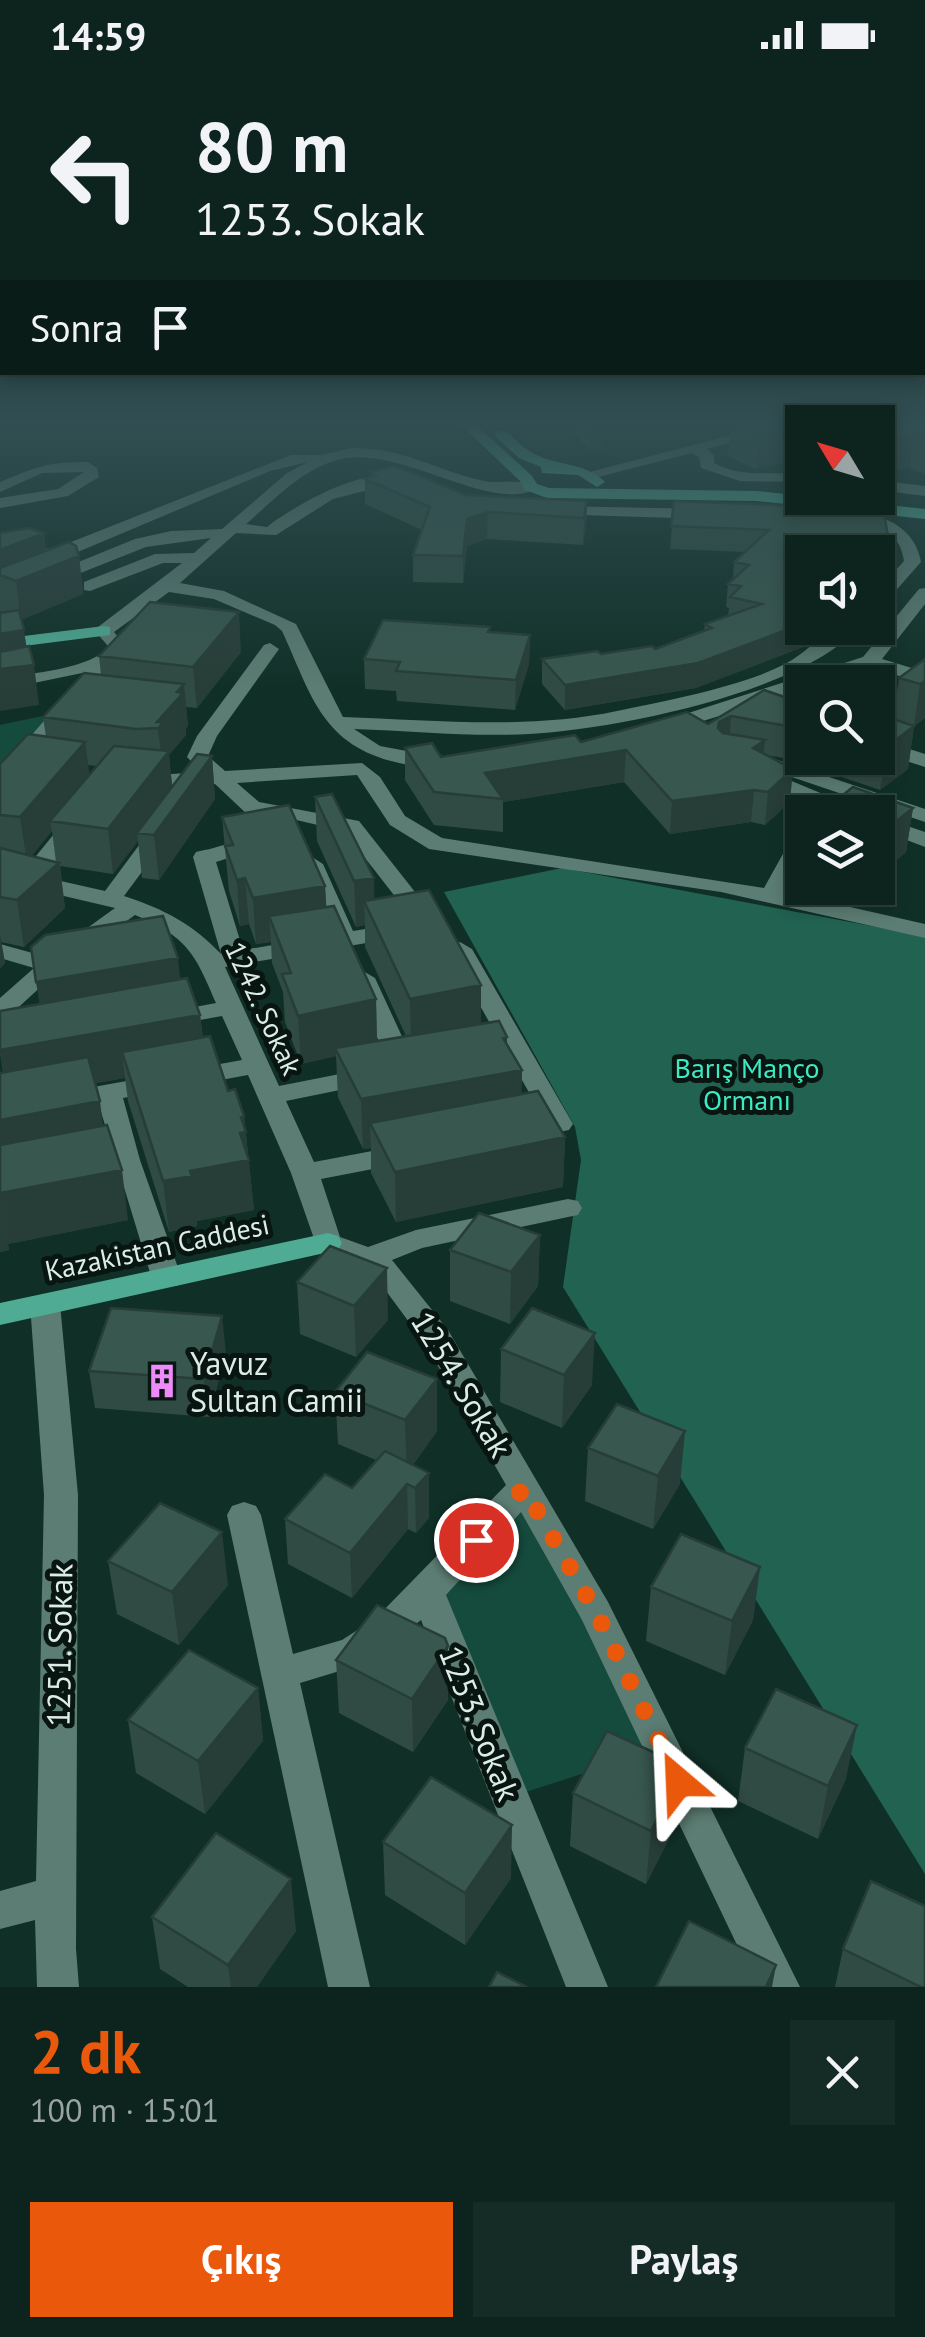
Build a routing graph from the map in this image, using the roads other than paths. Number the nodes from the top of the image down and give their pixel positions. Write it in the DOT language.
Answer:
graph roads {
  1 [pos="161,510"];
  2 [pos="253,510"];
  3 [pos="296,510"];
  4 [pos="557,510"];
  5 [pos="892,510"];
  6 [pos="0,514"];
  7 [pos="717,514"];
  8 [pos="755,514"];
  9 [pos="925,514"];
  10 [pos="0,526"];
  11 [pos="230,531"];
  12 [pos="60,552"];
  13 [pos="198,558"];
  14 [pos="8,559"];
  15 [pos="62,574"];
  16 [pos="895,582"];
  17 [pos="90,586"];
  18 [pos="166,586"];
  19 [pos="925,592"];
  20 [pos="0,600"];
  21 [pos="189,608"];
  22 [pos="222,616"];
  23 [pos="157,618"];
  24 [pos="109,634"];
  25 [pos="0,644"];
  26 [pos="827,645"];
  27 [pos="270,650"];
  28 [pos="108,659"];
  29 [pos="870,661"];
  30 [pos="858,665"];
  31 [pos="925,678"];
  32 [pos="0,684"];
  33 [pos="785,689"];
  34 [pos="337,724"];
  35 [pos="588,742"];
  36 [pos="895,751"];
  37 [pos="371,761"];
  38 [pos="925,761"];
  39 [pos="452,762"];
  40 [pos="112,778"];
  41 [pos="210,778"];
  42 [pos="0,784"];
  43 [pos="800,795"];
  44 [pos="864,795"];
  45 [pos="251,803"];
  46 [pos="895,806"];
  47 [pos="88,807"];
  48 [pos="925,816"];
  49 [pos="895,829"];
  50 [pos="298,833"];
  51 [pos="925,840"];
  52 [pos="785,870"];
  53 [pos="0,874"];
  54 [pos="28,881"];
  55 [pos="770,897"];
  56 [pos="120,904"];
  57 [pos="429,925"];
  58 [pos="925,931"];
  59 [pos="345,940"];
  60 [pos="0,951"];
  61 [pos="223,960"];
  62 [pos="51,964"];
  63 [pos="233,1007"];
  64 [pos="0,1011"];
  65 [pos="136,1024"];
  66 [pos="258,1065"];
  67 [pos="108,1092"];
  68 [pos="272,1096"];
  69 [pos="0,1112"];
  70 [pos="501,1135"];
  71 [pos="423,1150"];
  72 [pos="306,1173"];
  73 [pos="568,1208"];
  74 [pos="328,1243"];
  75 [pos="368,1258"];
  76 [pos="167,1279"];
  77 [pos="44,1304"];
  78 [pos="0,1314"];
  79 [pos="524,1488"];
  80 [pos="244,1516"];
  81 [pos="427,1592"];
  82 [pos="279,1674"];
  83 [pos="56,1895"];
  84 [pos="0,1910"];
  85 [pos="58,1987"];
  86 [pos="349,1987"];
  87 [pos="587,1987"];
  88 [pos="779,1987"];
  1 -- 12 [label="street"];
  2 -- 11 [label="street"];
  3 -- 11 [label="street"];
  4 -- 7 [label="street"];
  5 -- 9 [label="main road"];
  6 -- 10 [label="street"];
  8 -- 16 [label="street"];
  11 -- 13 [label="street"];
  11 -- 15 [label="street"];
  12 -- 14 [label="street"];
  12 -- 15 [label="street"];
  13 -- 17 [label="street"];
  13 -- 18 [label="street"];
  15 -- 20 [label="street"];
  18 -- 24 [label="street"];
  18 -- 34 [label="street"];
  19 -- 29 [label="street"];
  21 -- 22 [label="street"];
  23 -- 24 [label="street"];
  24 -- 25 [label="main road"];
  24 -- 28 [label="street"];
  26 -- 34 [label="street"];
  27 -- 41 [label="street"];
  28 -- 32 [label="street"];
  28 -- 42 [label="street"];
  29 -- 30 [label="street"];
  29 -- 31 [label="street"];
  33 -- 35 [label="street"];
  34 -- 37 [label="street"];
  36 -- 38 [label="street"];
  37 -- 39 [label="street"];
  37 -- 41 [label="street"];
  37 -- 55 [label="street"];
  40 -- 41 [label="street"];
  41 -- 45 [label="street"];
  41 -- 56 [label="street"];
  43 -- 44 [label="street"];
  45 -- 50 [label="street"];
  45 -- 61 [label="street"];
  46 -- 48 [label="street"];
  47 -- 54 [label="street"];
  49 -- 51 [label="street"];
  50 -- 57 [label="street"];
  50 -- 59 [label="street"];
  52 -- 55 [label="street"];
  53 -- 54 [label="street, 1242. Sokak"];
  54 -- 56 [label="street, 1242. Sokak"];
  55 -- 58 [label="street"];
  56 -- 61 [label="street, 1242. Sokak"];
  56 -- 62 [label="street"];
  57 -- 59 [label="street"];
  57 -- 70 [label="street"];
  59 -- 61 [label="street"];
  59 -- 68 [label="street"];
  60 -- 62 [label="street"];
  61 -- 63 [label="street, 1242. Sokak"];
  62 -- 64 [label="street"];
  63 -- 65 [label="street"];
  63 -- 66 [label="street, 1242. Sokak"];
  66 -- 67 [label="street"];
  66 -- 68 [label="street, 1242. Sokak"];
  67 -- 69 [label="street"];
  67 -- 76 [label="street"];
  68 -- 72 [label="street, 1242. Sokak"];
  71 -- 72 [label="street"];
  72 -- 74 [label="street, 1242. Sokak"];
  73 -- 75 [label="street"];
  74 -- 75 [label="street, 1254. Sokak"];
  74 -- 76 [label="main road, Kazakistan Caddesi"];
  75 -- 79 [label="street, 1254. Sokak"];
  76 -- 77 [label="main road, Kazakistan Caddesi"];
  77 -- 78 [label="main road, Kazakistan Caddesi"];
  77 -- 83 [label="street, 1251. Sokak"];
  79 -- 81 [label="street"];
  79 -- 88 [label="street, 1254. Sokak"];
  80 -- 82 [label="street"];
  81 -- 82 [label="street"];
  81 -- 87 [label="street, 1253. Sokak"];
  82 -- 86 [label="street"];
  83 -- 84 [label="street"];
  83 -- 85 [label="street, 1251. Sokak"];
}
